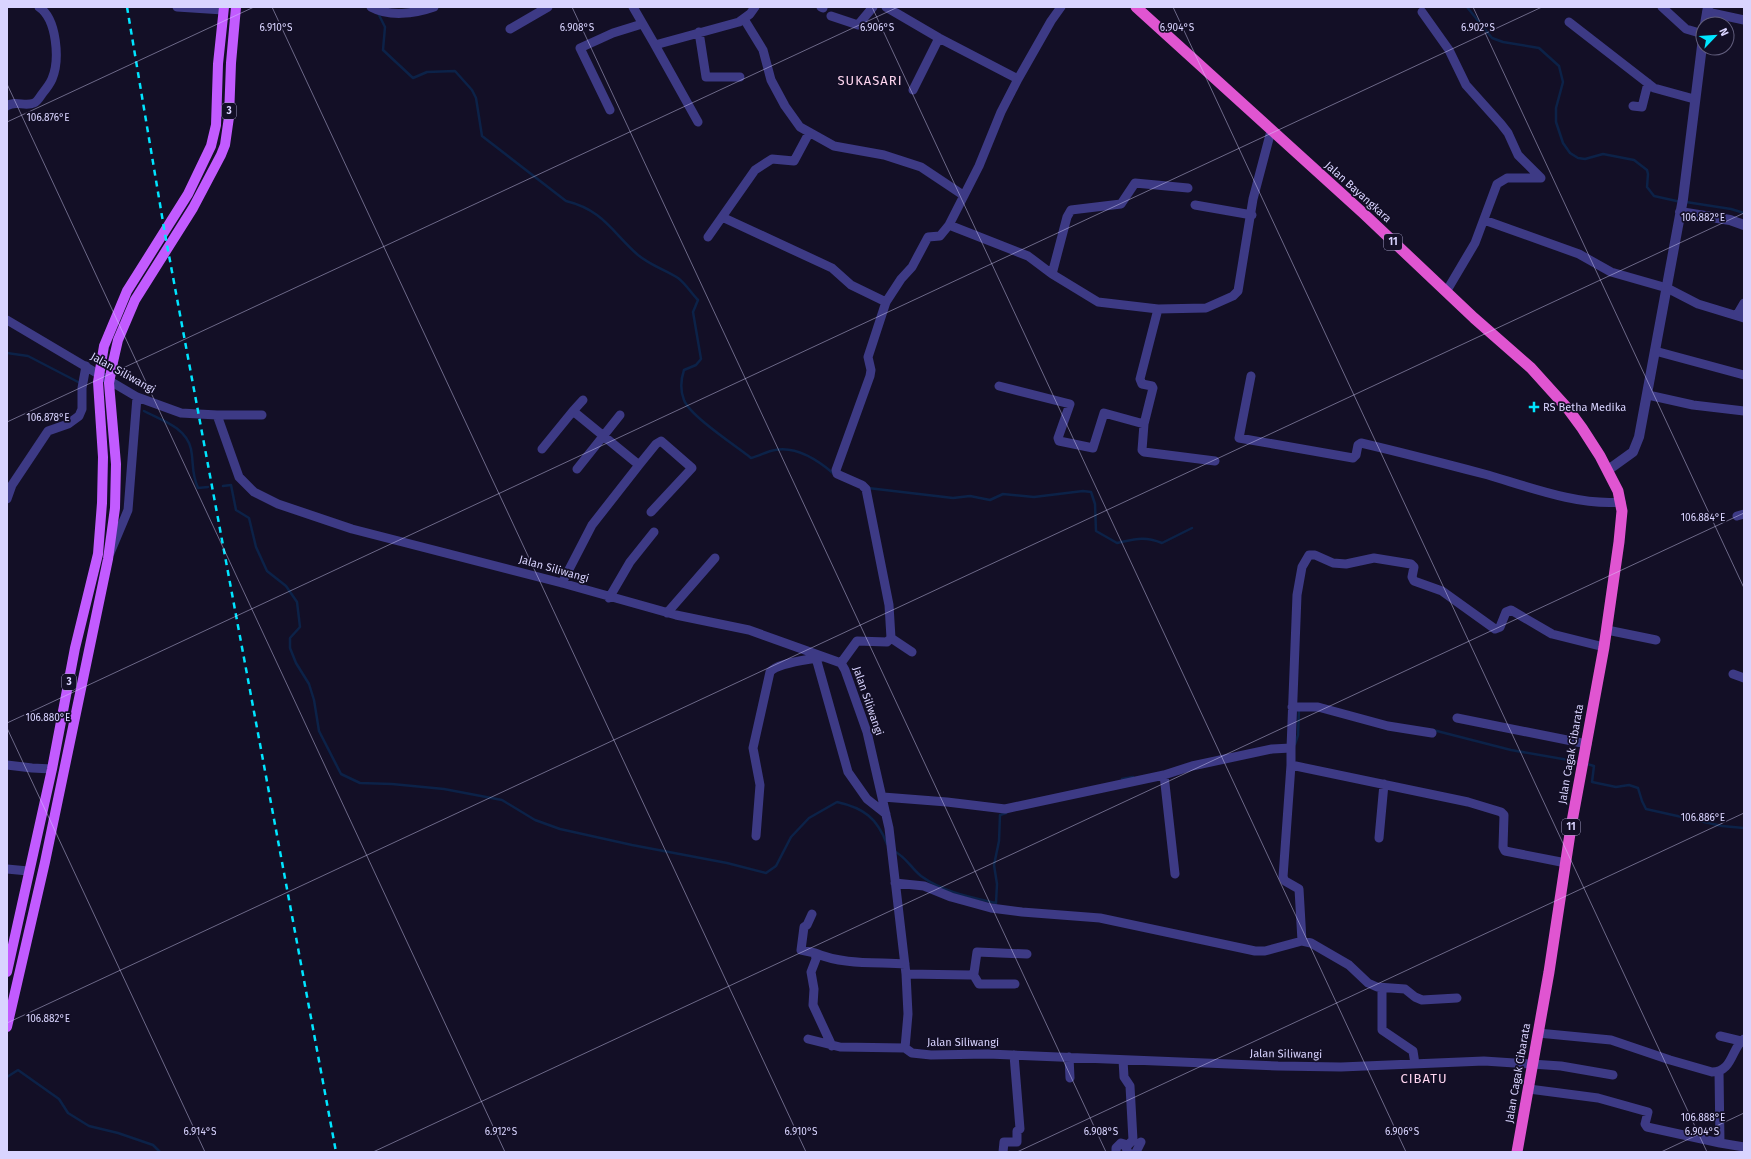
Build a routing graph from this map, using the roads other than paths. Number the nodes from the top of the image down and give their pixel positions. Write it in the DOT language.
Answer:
graph roads {
  1 [pos="39,7"];
  2 [pos="176,7"];
  3 [pos="236,7"];
  4 [pos="371,7"];
  5 [pos="434,7"];
  6 [pos="548,7"];
  7 [pos="633,7"];
  8 [pos="755,7"];
  9 [pos="873,7"];
  10 [pos="886,7"];
  11 [pos="1061,7"];
  12 [pos="1136,7"];
  13 [pos="1662,7"];
  14 [pos="223,8"];
  15 [pos="1707,10"];
  16 [pos="1422,12"];
  17 [pos="831,16"];
  18 [pos="744,20"];
  19 [pos="1744,20"];
  20 [pos="1569,22"];
  21 [pos="642,24"];
  22 [pos="510,29"];
  23 [pos="1695,31"];
  24 [pos="699,32"];
  25 [pos="939,38"];
  26 [pos="655,45"];
  27 [pos="1700,56"];
  28 [pos="740,77"];
  29 [pos="1018,79"];
  30 [pos="1648,83"];
  31 [pos="912,90"];
  32 [pos="1694,99"];
  33 [pos="7,106"];
  34 [pos="1632,106"];
  35 [pos="610,110"];
  36 [pos="698,122"];
  37 [pos="1271,131"];
  38 [pos="809,133"];
  39 [pos="1188,188"];
  40 [pos="963,195"];
  41 [pos="1195,205"];
  42 [pos="1680,212"];
  43 [pos="1252,215"];
  44 [pos="722,217"];
  45 [pos="1484,220"];
  46 [pos="949,225"];
  47 [pos="1744,225"];
  48 [pos="708,237"];
  49 [pos="1052,274"];
  50 [pos="1667,288"];
  51 [pos="1446,292"];
  52 [pos="886,302"];
  53 [pos="1744,303"];
  54 [pos="1158,309"];
  55 [pos="1740,316"];
  56 [pos="7,320"];
  57 [pos="1655,351"];
  58 [pos="86,366"];
  59 [pos="1744,375"];
  60 [pos="1251,376"];
  61 [pos="999,386"];
  62 [pos="1648,395"];
  63 [pos="137,397"];
  64 [pos="583,400"];
  65 [pos="1744,411"];
  66 [pos="573,412"];
  67 [pos="217,415"];
  68 [pos="262,415"];
  69 [pos="620,415"];
  70 [pos="1144,424"];
  71 [pos="603,436"];
  72 [pos="542,449"];
  73 [pos="1215,461"];
  74 [pos="639,465"];
  75 [pos="577,469"];
  76 [pos="1608,470"];
  77 [pos="7,499"];
  78 [pos="1621,502"];
  79 [pos="651,512"];
  80 [pos="654,532"];
  81 [pos="715,558"];
  82 [pos="108,559"];
  83 [pos="562,583"];
  84 [pos="609,598"];
  85 [pos="667,613"];
  86 [pos="1606,630"];
  87 [pos="891,638"];
  88 [pos="1656,640"];
  89 [pos="1604,647"];
  90 [pos="912,652"];
  91 [pos="819,657"];
  92 [pos="841,663"];
  93 [pos="1733,674"];
  94 [pos="1744,678"];
  95 [pos="1292,707"];
  96 [pos="1456,718"];
  97 [pos="1432,733"];
  98 [pos="1587,744"];
  99 [pos="1291,748"];
  100 [pos="7,765"];
  101 [pos="1292,765"];
  102 [pos="52,769"];
  103 [pos="1164,775"];
  104 [pos="1384,784"];
  105 [pos="883,797"];
  106 [pos="886,814"];
  107 [pos="756,836"];
  108 [pos="1379,838"];
  109 [pos="1566,863"];
  110 [pos="7,869"];
  111 [pos="28,871"];
  112 [pos="1175,874"];
  113 [pos="894,883"];
  114 [pos="812,914"];
  115 [pos="1302,941"];
  116 [pos="815,953"];
  117 [pos="1028,954"];
  118 [pos="905,964"];
  119 [pos="7,972"];
  120 [pos="906,974"];
  121 [pos="973,974"];
  122 [pos="1015,984"];
  123 [pos="12,986"];
  124 [pos="1382,988"];
  125 [pos="1458,998"];
  126 [pos="7,1028"];
  127 [pos="1538,1033"];
  128 [pos="1720,1036"];
  129 [pos="808,1040"];
  130 [pos="1742,1040"];
  131 [pos="832,1046"];
  132 [pos="905,1048"];
  133 [pos="1014,1055"];
  134 [pos="1069,1057"];
  135 [pos="1123,1060"];
  136 [pos="1415,1064"];
  137 [pos="1533,1065"];
  138 [pos="1719,1071"];
  139 [pos="1613,1075"];
  140 [pos="1070,1078"];
  141 [pos="1529,1089"];
  142 [pos="1141,1142"];
  143 [pos="1720,1143"];
  144 [pos="1744,1147"];
  145 [pos="1128,1148"];
  146 [pos="1003,1152"];
  147 [pos="1116,1152"];
  148 [pos="1136,1152"];
  149 [pos="1517,1152"];
  1 -- 33 [label="street"];
  2 -- 14 [label="street"];
  3 -- 82 [label="main road, 3"];
  4 -- 5 [label="street"];
  6 -- 22 [label="street"];
  7 -- 21 [label="street"];
  8 -- 18 [label="street"];
  9 -- 17 [label="street"];
  10 -- 25 [label="street"];
  11 -- 29 [label="street"];
  12 -- 37 [label="highway, Jalan Bayangkara / 11"];
  13 -- 23 [label="street"];
  14 -- 102 [label="main road, 3"];
  15 -- 19 [label="street"];
  16 -- 45 [label="street"];
  18 -- 24 [label="street"];
  18 -- 38 [label="street"];
  20 -- 30 [label="street"];
  21 -- 26 [label="street"];
  21 -- 35 [label="street"];
  24 -- 26 [label="street"];
  24 -- 28 [label="street"];
  25 -- 29 [label="street"];
  25 -- 31 [label="street"];
  26 -- 36 [label="street"];
  27 -- 32 [label="street"];
  29 -- 40 [label="street"];
  30 -- 32 [label="street"];
  30 -- 34 [label="street"];
  32 -- 42 [label="street"];
  37 -- 43 [label="street"];
  37 -- 51 [label="highway, Jalan Bayangkara / 11"];
  38 -- 40 [label="street"];
  38 -- 44 [label="street"];
  39 -- 49 [label="street"];
  40 -- 46 [label="street"];
  41 -- 43 [label="street"];
  42 -- 47 [label="street"];
  42 -- 50 [label="street"];
  43 -- 54 [label="street"];
  44 -- 48 [label="street"];
  44 -- 52 [label="street"];
  45 -- 50 [label="street"];
  45 -- 51 [label="street"];
  46 -- 49 [label="street"];
  46 -- 52 [label="street"];
  49 -- 54 [label="street"];
  50 -- 55 [label="street"];
  50 -- 57 [label="street"];
  51 -- 76 [label="highway, Jalan Bayangkara / 11"];
  52 -- 87 [label="street"];
  53 -- 55 [label="street"];
  54 -- 70 [label="street"];
  56 -- 58 [label="street, Jalan Siliwangi"];
  57 -- 59 [label="street"];
  57 -- 62 [label="street"];
  58 -- 63 [label="street, Jalan Siliwangi"];
  58 -- 77 [label="street"];
  60 -- 78 [label="street"];
  61 -- 70 [label="street"];
  62 -- 65 [label="street"];
  62 -- 76 [label="street"];
  63 -- 67 [label="street, Jalan Siliwangi"];
  63 -- 82 [label="street"];
  64 -- 66 [label="street"];
  66 -- 71 [label="street"];
  66 -- 72 [label="street"];
  67 -- 68 [label="street"];
  67 -- 83 [label="street, Jalan Siliwangi"];
  69 -- 71 [label="street"];
  70 -- 73 [label="street"];
  71 -- 74 [label="street"];
  71 -- 75 [label="street"];
  74 -- 79 [label="street"];
  74 -- 83 [label="street"];
  76 -- 78 [label="highway, Jalan Bayangkara / 11"];
  78 -- 86 [label="highway, Jalan Cagak Cibarata / 11"];
  80 -- 84 [label="street"];
  81 -- 85 [label="street"];
  82 -- 123 [label="main road, 3"];
  83 -- 84 [label="street, Jalan Siliwangi"];
  84 -- 85 [label="street, Jalan Siliwangi"];
  85 -- 91 [label="street, Jalan Siliwangi"];
  86 -- 88 [label="street"];
  86 -- 89 [label="highway, Jalan Cagak Cibarata / 11"];
  87 -- 90 [label="street"];
  87 -- 92 [label="street"];
  89 -- 95 [label="street"];
  89 -- 98 [label="highway, Jalan Cagak Cibarata / 11"];
  91 -- 92 [label="street, Jalan Siliwangi"];
  91 -- 106 [label="street"];
  91 -- 107 [label="street"];
  92 -- 105 [label="street, Jalan Siliwangi"];
  93 -- 94 [label="street"];
  95 -- 97 [label="street"];
  95 -- 99 [label="street"];
  96 -- 98 [label="street"];
  98 -- 109 [label="highway, Jalan Cagak Cibarata / 11"];
  99 -- 101 [label="street"];
  99 -- 103 [label="street"];
  100 -- 102 [label="street"];
  101 -- 104 [label="street"];
  101 -- 115 [label="street"];
  102 -- 111 [label="main road, 3"];
  103 -- 105 [label="street"];
  103 -- 112 [label="street"];
  104 -- 108 [label="street"];
  104 -- 109 [label="street"];
  105 -- 106 [label="street, Jalan Siliwangi"];
  106 -- 113 [label="street, Jalan Siliwangi"];
  109 -- 127 [label="highway, Jalan Cagak Cibarata / 11"];
  110 -- 111 [label="street"];
  111 -- 119 [label="main road, 3"];
  113 -- 115 [label="street"];
  113 -- 118 [label="street, Jalan Siliwangi"];
  114 -- 116 [label="street"];
  115 -- 124 [label="street"];
  116 -- 118 [label="street"];
  116 -- 131 [label="street"];
  117 -- 121 [label="street"];
  118 -- 120 [label="street, Jalan Siliwangi"];
  120 -- 121 [label="street"];
  120 -- 132 [label="street, Jalan Siliwangi"];
  121 -- 122 [label="street"];
  123 -- 126 [label="main road, 3"];
  124 -- 125 [label="street"];
  124 -- 136 [label="street"];
  127 -- 137 [label="highway, Jalan Cagak Cibarata / 11"];
  127 -- 138 [label="street"];
  128 -- 130 [label="street"];
  129 -- 131 [label="street"];
  130 -- 138 [label="street"];
  131 -- 132 [label="street"];
  132 -- 133 [label="street, Jalan Siliwangi"];
  133 -- 134 [label="street, Jalan Siliwangi"];
  133 -- 146 [label="street"];
  134 -- 135 [label="street, Jalan Siliwangi"];
  134 -- 140 [label="street"];
  135 -- 136 [label="street, Jalan Siliwangi"];
  135 -- 145 [label="street"];
  136 -- 137 [label="street, Jalan Siliwangi"];
  137 -- 139 [label="street, Jalan Siliwangi"];
  137 -- 141 [label="highway, Jalan Cagak Cibarata / 11"];
  138 -- 143 [label="street"];
  141 -- 143 [label="street"];
  141 -- 149 [label="highway, Jalan Cagak Cibarata / 11"];
  142 -- 148 [label="street"];
  143 -- 144 [label="street"];
  145 -- 147 [label="street"];
}
